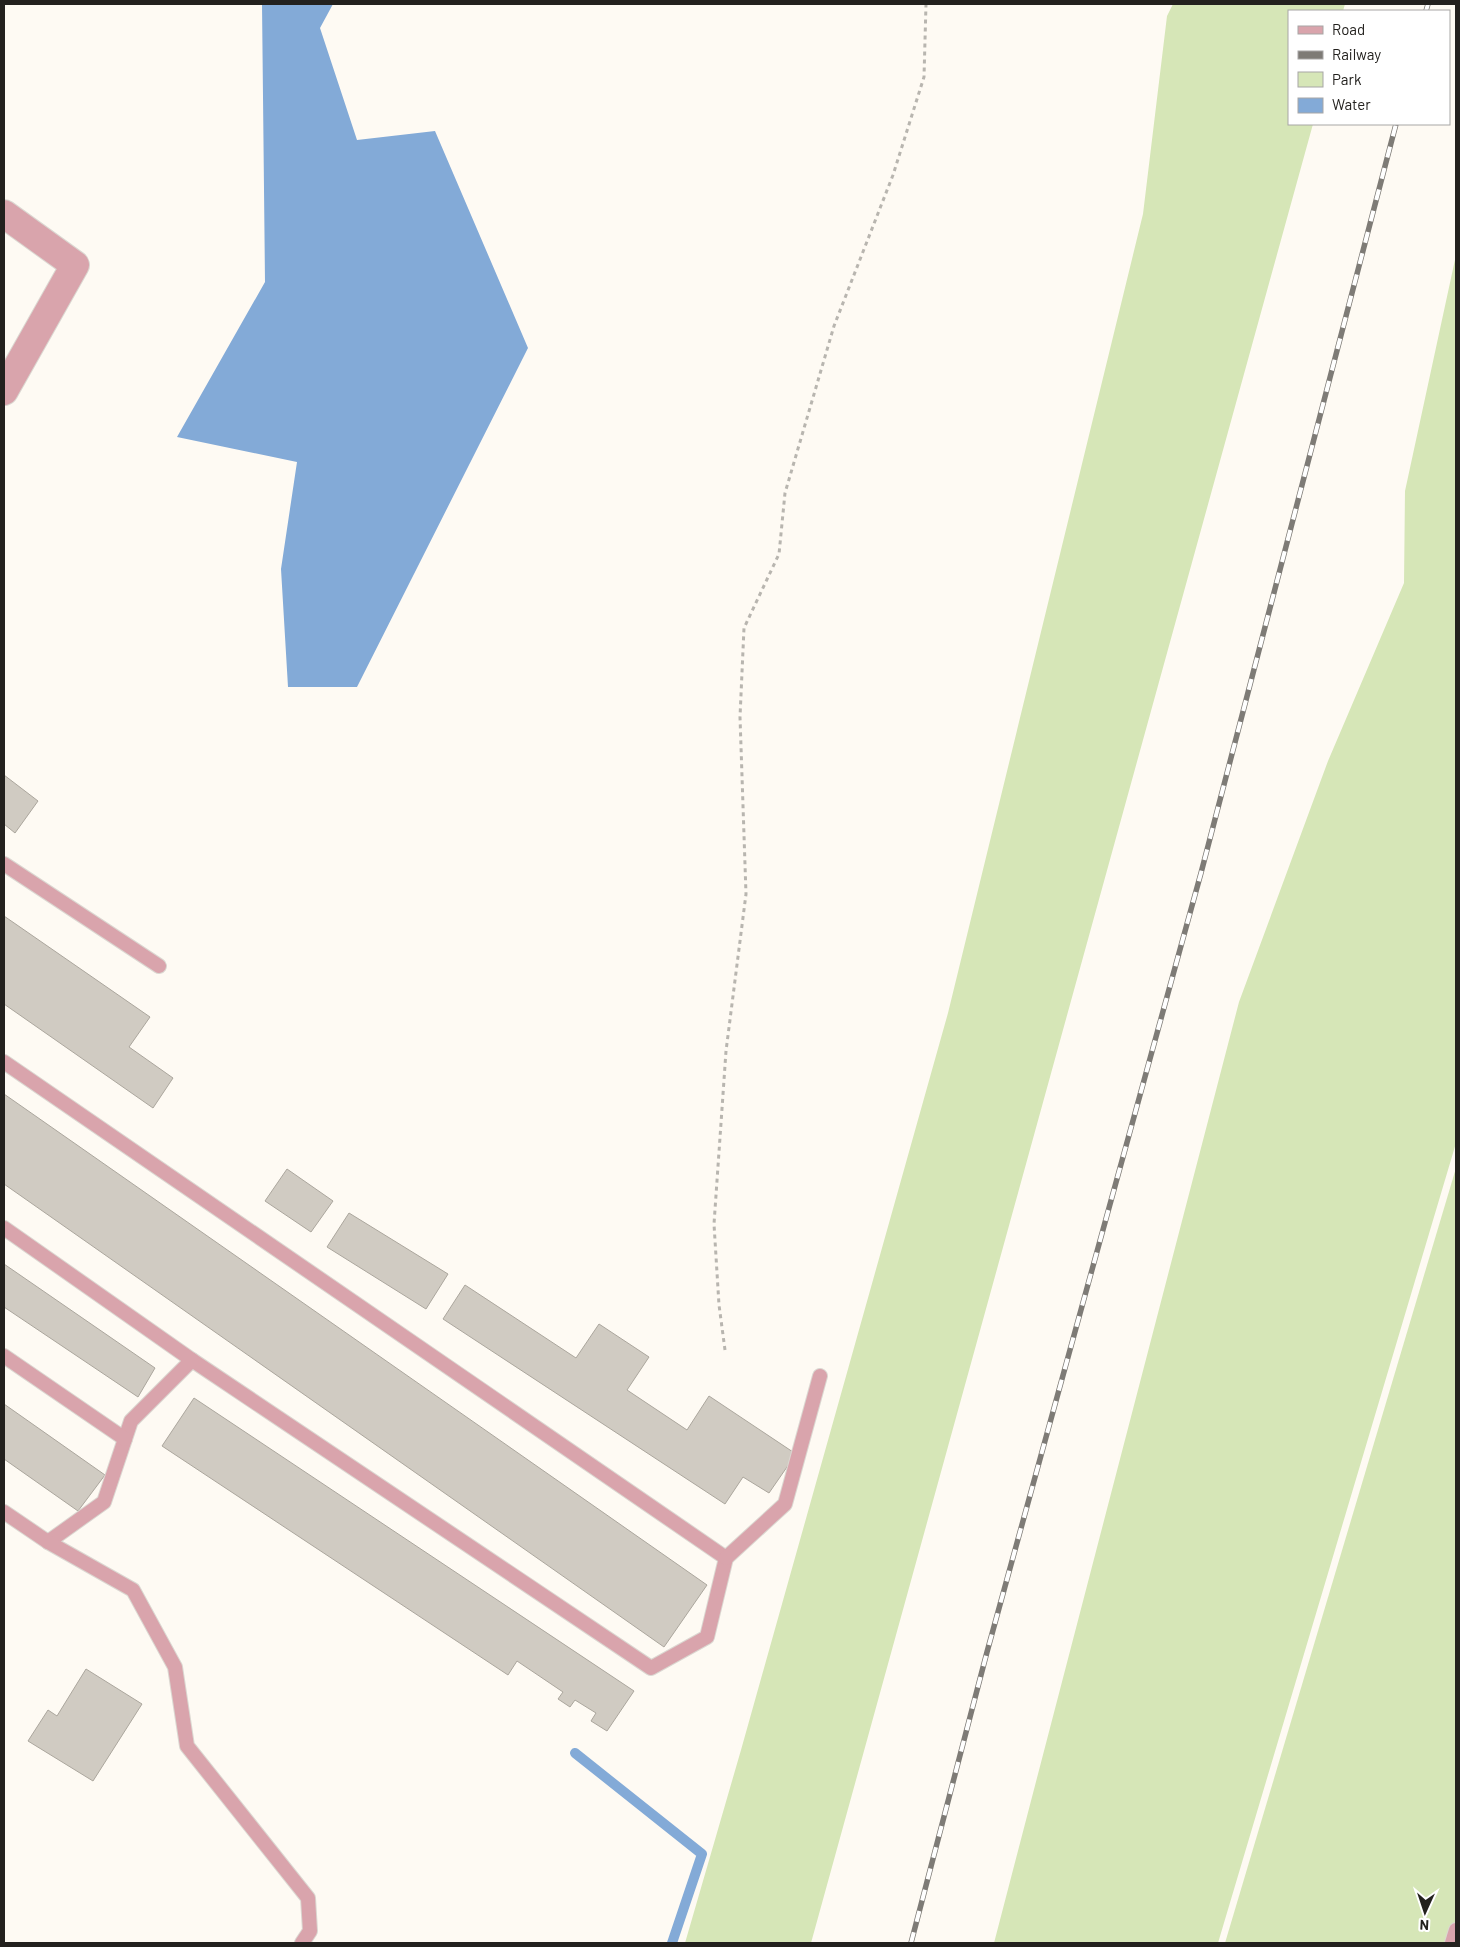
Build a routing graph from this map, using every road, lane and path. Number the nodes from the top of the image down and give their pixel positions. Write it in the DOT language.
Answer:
graph roads {
  1 [pos="926,4"];
  2 [pos="4,214"];
  3 [pos="4,391"];
  4 [pos="4,864"];
  5 [pos="159,966"];
  6 [pos="4,1062"];
  7 [pos="4,1228"];
  8 [pos="725,1350"];
  9 [pos="4,1356"];
  10 [pos="192,1360"];
  11 [pos="820,1376"];
  12 [pos="125,1439"];
  13 [pos="4,1512"];
  14 [pos="48,1542"];
  15 [pos="726,1558"];
  16 [pos="1456,1930"];
  17 [pos="302,1943"];
  18 [pos="1452,1943"];
  1 -- 8 [label="path"];
  2 -- 3 [label="street"];
  4 -- 5 [label="lane"];
  6 -- 15 [label="lane"];
  7 -- 10 [label="lane"];
  9 -- 12 [label="lane"];
  10 -- 12 [label="lane"];
  10 -- 15 [label="lane"];
  11 -- 15 [label="lane"];
  12 -- 14 [label="lane"];
  13 -- 14 [label="lane"];
  14 -- 17 [label="lane"];
  16 -- 18 [label="lane"];
}
